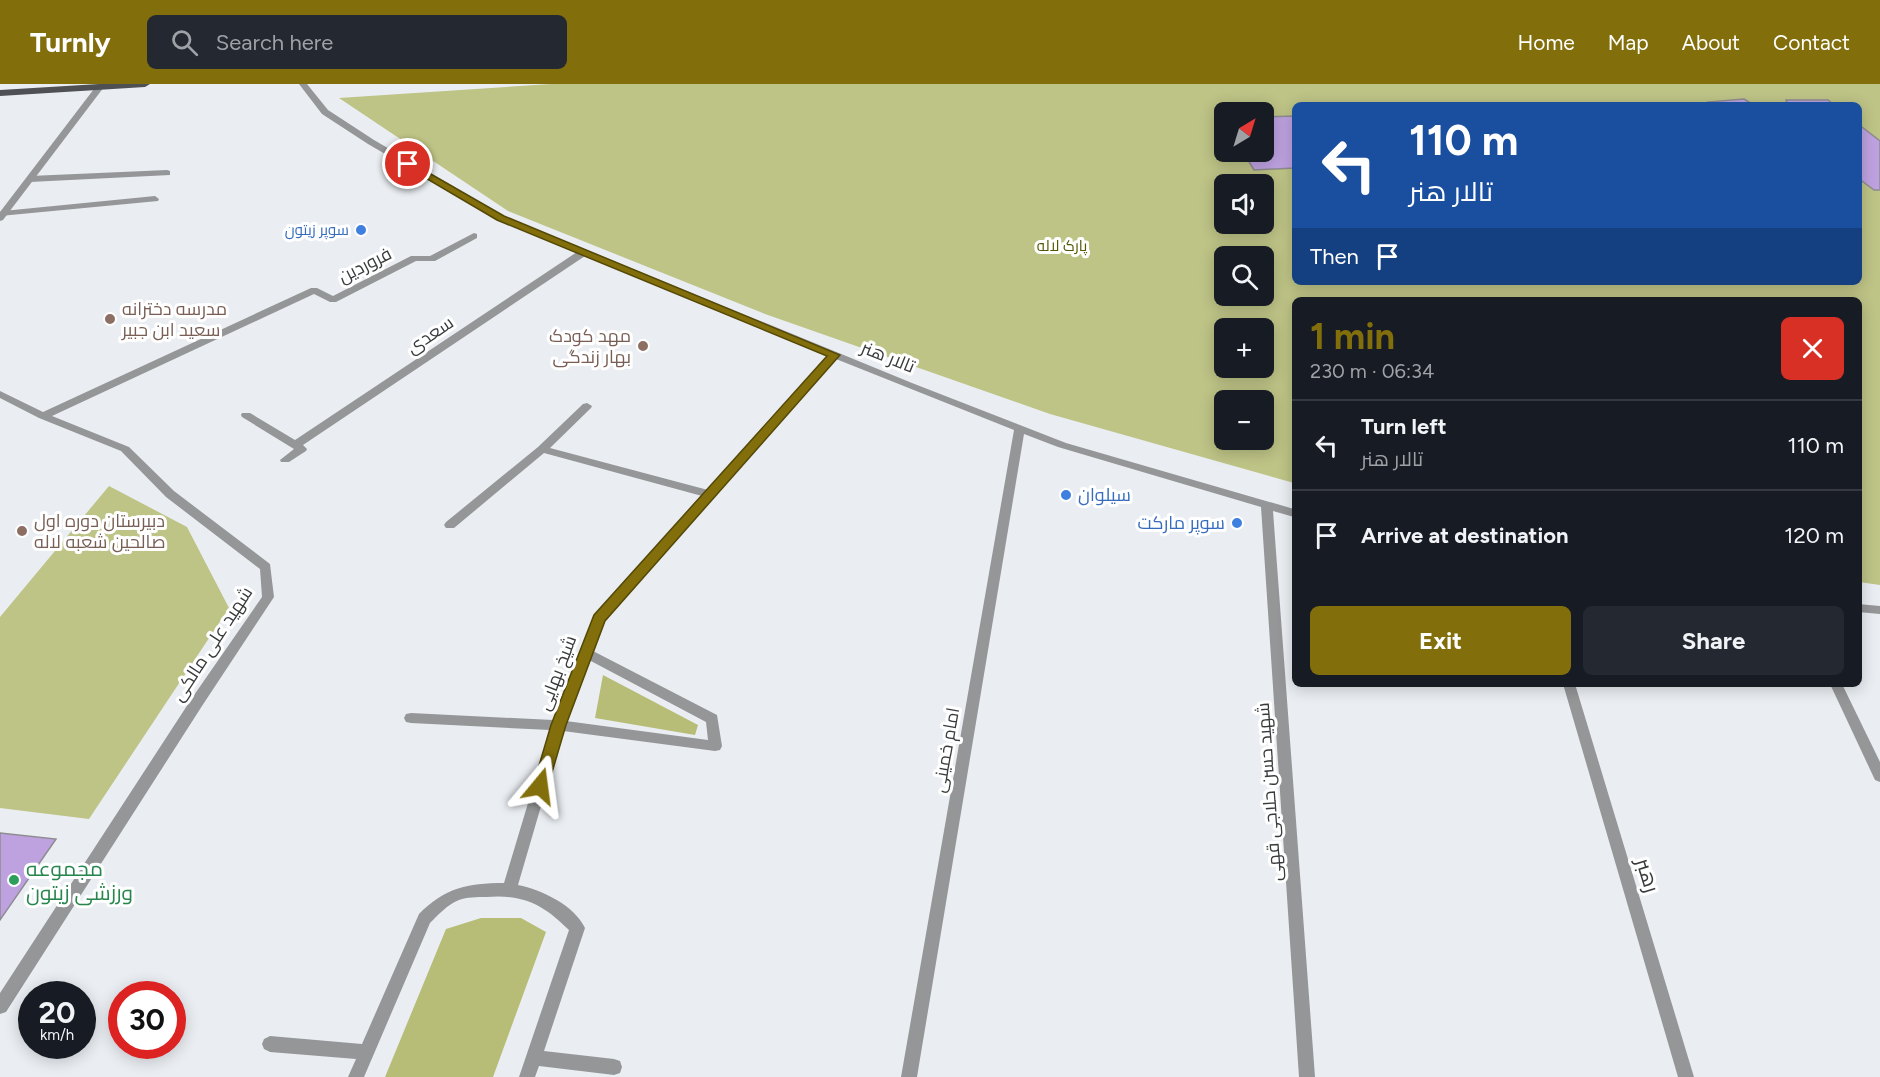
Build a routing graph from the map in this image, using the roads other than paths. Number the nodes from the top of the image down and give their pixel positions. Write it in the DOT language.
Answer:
graph roads {
  1 [pos="145,84"];
  2 [pos="303,84"];
  3 [pos="100,87"];
  4 [pos="0,93"];
  5 [pos="167,173"];
  6 [pos="30,179"];
  7 [pos="155,199"];
  8 [pos="1,216"];
  9 [pos="474,236"];
  10 [pos="584,252"];
  11 [pos="834,355"];
  12 [pos="0,394"];
  13 [pos="587,406"];
  14 [pos="246,415"];
  15 [pos="43,416"];
  16 [pos="1020,429"];
  17 [pos="295,445"];
  18 [pos="542,449"];
  19 [pos="285,460"];
  20 [pos="710,494"];
  21 [pos="1267,506"];
  22 [pos="1292,512"];
  23 [pos="450,525"];
  24 [pos="1862,608"];
  25 [pos="1880,610"];
  26 [pos="585,653"];
  27 [pos="1570,687"];
  28 [pos="1837,687"];
  29 [pos="411,718"];
  30 [pos="558,725"];
  31 [pos="1880,776"];
  32 [pos="510,888"];
  33 [pos="0,1007"];
  34 [pos="270,1044"];
  35 [pos="366,1052"];
  36 [pos="534,1058"];
  37 [pos="614,1067"];
  38 [pos="356,1077"];
  39 [pos="527,1077"];
  40 [pos="909,1077"];
  41 [pos="1307,1077"];
  42 [pos="1686,1077"];
  1 -- 3 [label="main road"];
  2 -- 10 [label="street, تالار هنر"];
  3 -- 4 [label="main road"];
  3 -- 6 [label="street"];
  5 -- 6 [label="street"];
  6 -- 8 [label="street"];
  7 -- 8 [label="street"];
  9 -- 15 [label="street, فروردین"];
  10 -- 11 [label="street, تالار هنر"];
  10 -- 17 [label="street, سعدی"];
  11 -- 16 [label="street, تالار هنر"];
  11 -- 20 [label="street, شیخ بهایی"];
  12 -- 15 [label="street, شهید علی مالکی"];
  13 -- 18 [label="street"];
  14 -- 17 [label="street"];
  15 -- 33 [label="street, شهید علی مالکی"];
  16 -- 21 [label="street, تالار هنر"];
  16 -- 40 [label="street, امام خمینی"];
  17 -- 19 [label="street"];
  18 -- 20 [label="street"];
  18 -- 23 [label="street"];
  20 -- 26 [label="street, شیخ بهایی"];
  21 -- 22 [label="street, تالار هنر"];
  21 -- 41 [label="street, شهید حسن حلاجی قهی"];
  24 -- 25 [label="street"];
  26 -- 30 [label="street, شیخ بهایی"];
  26 -- 30 [label="street"];
  27 -- 42 [label="street, رهبر"];
  28 -- 31 [label="street"];
  29 -- 30 [label="street"];
  30 -- 32 [label="street, شیخ بهایی"];
  32 -- 35 [label="street"];
  32 -- 36 [label="street"];
  34 -- 35 [label="street"];
  35 -- 38 [label="street"];
  36 -- 37 [label="street"];
  36 -- 39 [label="street"];
}
